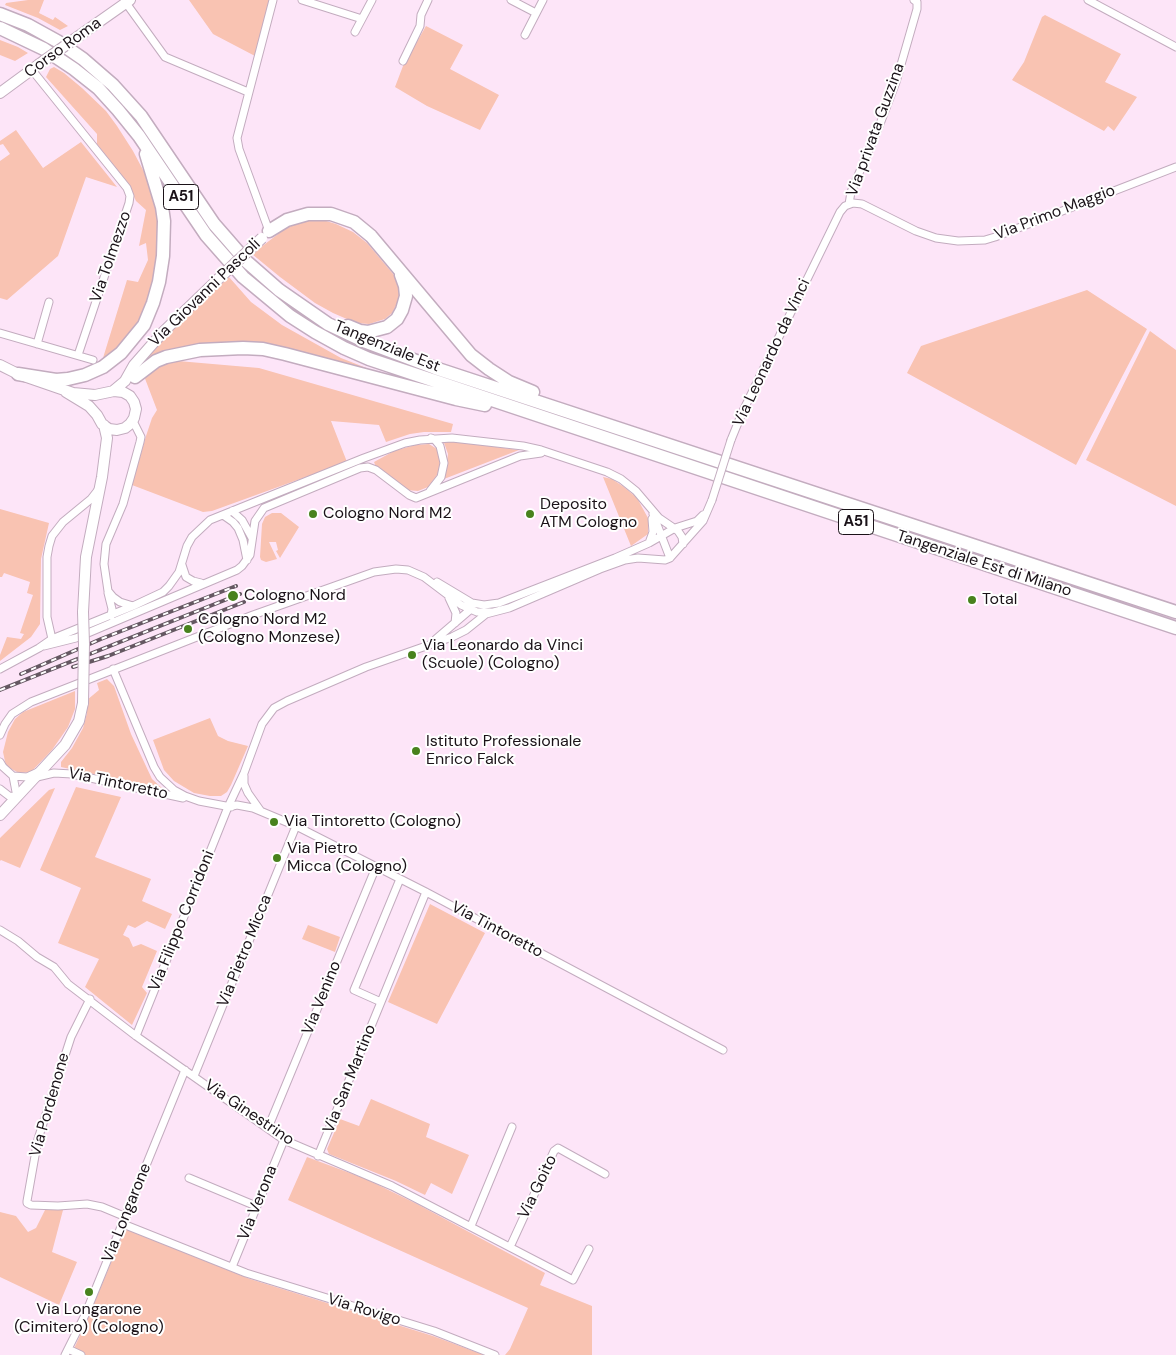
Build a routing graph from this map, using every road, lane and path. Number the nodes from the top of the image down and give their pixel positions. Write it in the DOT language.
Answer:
graph roads {
  1 [pos="273,0"];
  2 [pos="302,0"];
  3 [pos="372,0"];
  4 [pos="428,0"];
  5 [pos="511,0"];
  6 [pos="543,0"];
  7 [pos="914,0"];
  8 [pos="1088,0"];
  9 [pos="128,2"];
  10 [pos="315,2"];
  11 [pos="536,13"];
  12 [pos="0,14"];
  13 [pos="362,19"];
  14 [pos="0,28"];
  15 [pos="355,32"];
  16 [pos="525,35"];
  17 [pos="1176,47"];
  18 [pos="403,61"];
  19 [pos="35,68"];
  20 [pos="0,92"];
  21 [pos="248,92"];
  22 [pos="139,136"];
  23 [pos="1176,167"];
  24 [pos="849,204"];
  25 [pos="265,235"];
  26 [pos="398,268"];
  27 [pos="257,270"];
  28 [pos="49,302"];
  29 [pos="0,333"];
  30 [pos="37,344"];
  31 [pos="78,355"];
  32 [pos="142,357"];
  33 [pos="93,360"];
  34 [pos="0,365"];
  35 [pos="18,374"];
  36 [pos="135,376"];
  37 [pos="66,392"];
  38 [pos="109,392"];
  39 [pos="132,398"];
  40 [pos="97,415"];
  41 [pos="536,415"];
  42 [pos="134,418"];
  43 [pos="104,426"];
  44 [pos="123,429"];
  45 [pos="430,438"];
  46 [pos="682,449"];
  47 [pos="550,454"];
  48 [pos="102,476"];
  49 [pos="99,488"];
  50 [pos="420,497"];
  51 [pos="651,509"];
  52 [pos="708,509"];
  53 [pos="232,511"];
  54 [pos="223,515"];
  55 [pos="675,528"];
  56 [pos="662,536"];
  57 [pos="253,538"];
  58 [pos="649,543"];
  59 [pos="683,544"];
  60 [pos="670,558"];
  61 [pos="247,560"];
  62 [pos="182,565"];
  63 [pos="408,570"];
  64 [pos="203,583"];
  65 [pos="108,591"];
  66 [pos="1114,592"];
  67 [pos="448,596"];
  68 [pos="466,600"];
  69 [pos="480,605"];
  70 [pos="1176,605"];
  71 [pos="134,606"];
  72 [pos="472,609"];
  73 [pos="490,612"];
  74 [pos="1176,612"];
  75 [pos="112,614"];
  76 [pos="455,623"];
  77 [pos="473,624"];
  78 [pos="106,626"];
  79 [pos="1176,628"];
  80 [pos="55,641"];
  81 [pos="432,643"];
  82 [pos="0,669"];
  83 [pos="113,669"];
  84 [pos="0,735"];
  85 [pos="0,762"];
  86 [pos="47,766"];
  87 [pos="244,773"];
  88 [pos="13,776"];
  89 [pos="36,777"];
  90 [pos="0,789"];
  91 [pos="17,797"];
  92 [pos="199,801"];
  93 [pos="228,807"];
  94 [pos="265,814"];
  95 [pos="0,815"];
  96 [pos="296,826"];
  97 [pos="376,867"];
  98 [pos="400,879"];
  99 [pos="426,892"];
  100 [pos="0,930"];
  101 [pos="90,999"];
  102 [pos="382,1002"];
  103 [pos="136,1036"];
  104 [pos="723,1050"];
  105 [pos="185,1070"];
  106 [pos="194,1076"];
  107 [pos="512,1126"];
  108 [pos="268,1128"];
  109 [pos="284,1140"];
  110 [pos="318,1156"];
  111 [pos="605,1174"];
  112 [pos="189,1178"];
  113 [pos="256,1206"];
  114 [pos="124,1220"];
  115 [pos="471,1226"];
  116 [pos="510,1247"];
  117 [pos="589,1249"];
  118 [pos="232,1267"];
  119 [pos="67,1352"];
  120 [pos="81,1355"];
  121 [pos="495,1355"];
  1 -- 21 [label="street"];
  2 -- 10 [label="street"];
  3 -- 13 [label="street"];
  4 -- 18 [label="street"];
  5 -- 11 [label="street"];
  6 -- 11 [label="street"];
  7 -- 24 [label="street, Via privata Guzzina"];
  8 -- 17 [label="street"];
  9 -- 19 [label="street, Corso Roma, bridge"];
  9 -- 21 [label="street"];
  10 -- 13 [label="street"];
  11 -- 16 [label="street"];
  12 -- 27 [label="highway, Tangenziale Est / A51"];
  13 -- 15 [label="street"];
  14 -- 22 [label="highway, Tangenziale Est / A51"];
  19 -- 20 [label="street, Corso Roma"];
  19 -- 31 [label="street, Via Tolmezzo"];
  21 -- 25 [label="street"];
  22 -- 35 [label="highway"];
  22 -- 41 [label="highway, Tangenziale Est / A51"];
  23 -- 24 [label="street, Via Primo Maggio"];
  24 -- 52 [label="street, Via Leonardo da Vinci, bridge"];
  25 -- 26 [label="highway"];
  25 -- 32 [label="street, Via Giovanni Pascoli, bridge"];
  26 -- 27 [label="highway"];
  26 -- 46 [label="highway"];
  27 -- 46 [label="highway, Tangenziale Est / A51"];
  28 -- 30 [label="street"];
  29 -- 30 [label="street"];
  30 -- 31 [label="street"];
  31 -- 33 [label="street"];
  32 -- 36 [label="street, Via Giovanni Pascoli"];
  32 -- 38 [label="street, Via Giovanni Pascoli"];
  34 -- 35 [label="street"];
  35 -- 37 [label="street"];
  36 -- 39 [label="street, Via Giovanni Pascoli"];
  36 -- 41 [label="highway"];
  37 -- 38 [label="street"];
  37 -- 40 [label="street"];
  38 -- 39 [label="street"];
  38 -- 40 [label="street"];
  39 -- 42 [label="street"];
  40 -- 43 [label="street"];
  41 -- 79 [label="highway, Tangenziale Est di Milano / A51"];
  42 -- 44 [label="street"];
  42 -- 65 [label="street"];
  43 -- 44 [label="street"];
  43 -- 48 [label="street"];
  44 -- 48 [label="street"];
  45 -- 47 [label="street"];
  45 -- 50 [label="street"];
  45 -- 53 [label="street"];
  46 -- 66 [label="highway, Tangenziale Est di Milano / A51"];
  47 -- 50 [label="street"];
  47 -- 51 [label="street"];
  48 -- 49 [label="street"];
  49 -- 80 [label="street"];
  49 -- 86 [label="street, bridge"];
  50 -- 57 [label="street"];
  51 -- 55 [label="street"];
  51 -- 56 [label="street"];
  51 -- 58 [label="street"];
  52 -- 55 [label="street, Via Leonardo da Vinci"];
  52 -- 59 [label="street, Via Leonardo da Vinci"];
  53 -- 54 [label="street"];
  53 -- 57 [label="street"];
  54 -- 61 [label="street"];
  54 -- 62 [label="street"];
  55 -- 56 [label="street, Via Leonardo da Vinci"];
  55 -- 59 [label="street"];
  56 -- 58 [label="street, Via Leonardo da Vinci"];
  56 -- 60 [label="street"];
  57 -- 61 [label="street"];
  58 -- 69 [label="street, Via Leonardo da Vinci"];
  59 -- 60 [label="street, Via Leonardo da Vinci"];
  60 -- 73 [label="street, Via Leonardo da Vinci"];
  61 -- 64 [label="street"];
  62 -- 64 [label="street"];
  62 -- 71 [label="street"];
  63 -- 67 [label="street"];
  63 -- 68 [label="street, Via Leonardo da Vinci"];
  63 -- 83 [label="street"];
  64 -- 78 [label="street"];
  65 -- 71 [label="street"];
  65 -- 75 [label="street"];
  66 -- 70 [label="highway"];
  66 -- 74 [label="highway, Tangenziale Est di Milano / A51"];
  67 -- 72 [label="street"];
  67 -- 76 [label="street"];
  68 -- 69 [label="street, Via Leonardo da Vinci"];
  68 -- 72 [label="street, Via Leonardo da Vinci"];
  69 -- 72 [label="street, Via Leonardo da Vinci"];
  71 -- 75 [label="street"];
  72 -- 73 [label="street"];
  72 -- 76 [label="street, Via Leonardo da Vinci"];
  72 -- 77 [label="street"];
  73 -- 77 [label="street, Via Leonardo da Vinci"];
  75 -- 78 [label="street"];
  75 -- 80 [label="street"];
  76 -- 81 [label="street, Via Leonardo da Vinci"];
  77 -- 81 [label="street, Via Leonardo da Vinci"];
  78 -- 80 [label="street"];
  80 -- 82 [label="street"];
  81 -- 87 [label="street, Via Leonardo da Vinci"];
  83 -- 84 [label="street"];
  83 -- 92 [label="street, Via Tintoretto"];
  85 -- 88 [label="street"];
  86 -- 88 [label="street"];
  86 -- 89 [label="street"];
  87 -- 93 [label="street, Via Leonardo da Vinci"];
  87 -- 94 [label="street"];
  88 -- 91 [label="street"];
  89 -- 91 [label="street"];
  89 -- 92 [label="street, Via Tintoretto"];
  90 -- 91 [label="street"];
  91 -- 95 [label="street"];
  92 -- 93 [label="street, Via Tintoretto"];
  93 -- 94 [label="street, Via Tintoretto"];
  93 -- 103 [label="street, Via Filippo Corridoni"];
  94 -- 96 [label="street, Via Tintoretto"];
  96 -- 97 [label="street, Via Tintoretto"];
  96 -- 106 [label="street, Via Pietro Micca"];
  97 -- 98 [label="street, Via Tintoretto"];
  97 -- 108 [label="street, Via Venino"];
  98 -- 99 [label="street, Via Tintoretto"];
  98 -- 102 [label="street"];
  99 -- 102 [label="street, Via San Martino"];
  99 -- 104 [label="street, Via Tintoretto"];
  100 -- 101 [label="street, Via Ginestrino"];
  101 -- 103 [label="street, Via Ginestrino"];
  101 -- 114 [label="street, Via Pordenone"];
  102 -- 110 [label="street, Via San Martino"];
  103 -- 105 [label="street, Via Ginestrino"];
  105 -- 106 [label="street, Via Ginestrino"];
  105 -- 114 [label="street, Via Longarone"];
  106 -- 108 [label="street, Via Ginestrino"];
  107 -- 115 [label="street"];
  108 -- 109 [label="street, Via Ginestrino"];
  109 -- 110 [label="street, Via Ginestrino"];
  109 -- 113 [label="street, Via Verona"];
  110 -- 115 [label="street, Via Ginestrino"];
  111 -- 116 [label="street, Via Goito"];
  112 -- 113 [label="street"];
  113 -- 118 [label="street, Via Verona"];
  114 -- 118 [label="street, Via Rovigo"];
  114 -- 119 [label="street, Via Longarone"];
  115 -- 116 [label="street, Via Ginestrino"];
  116 -- 117 [label="street, Via Ginestrino"];
  118 -- 121 [label="street, Via Rovigo"];
  119 -- 120 [label="street"];
}
